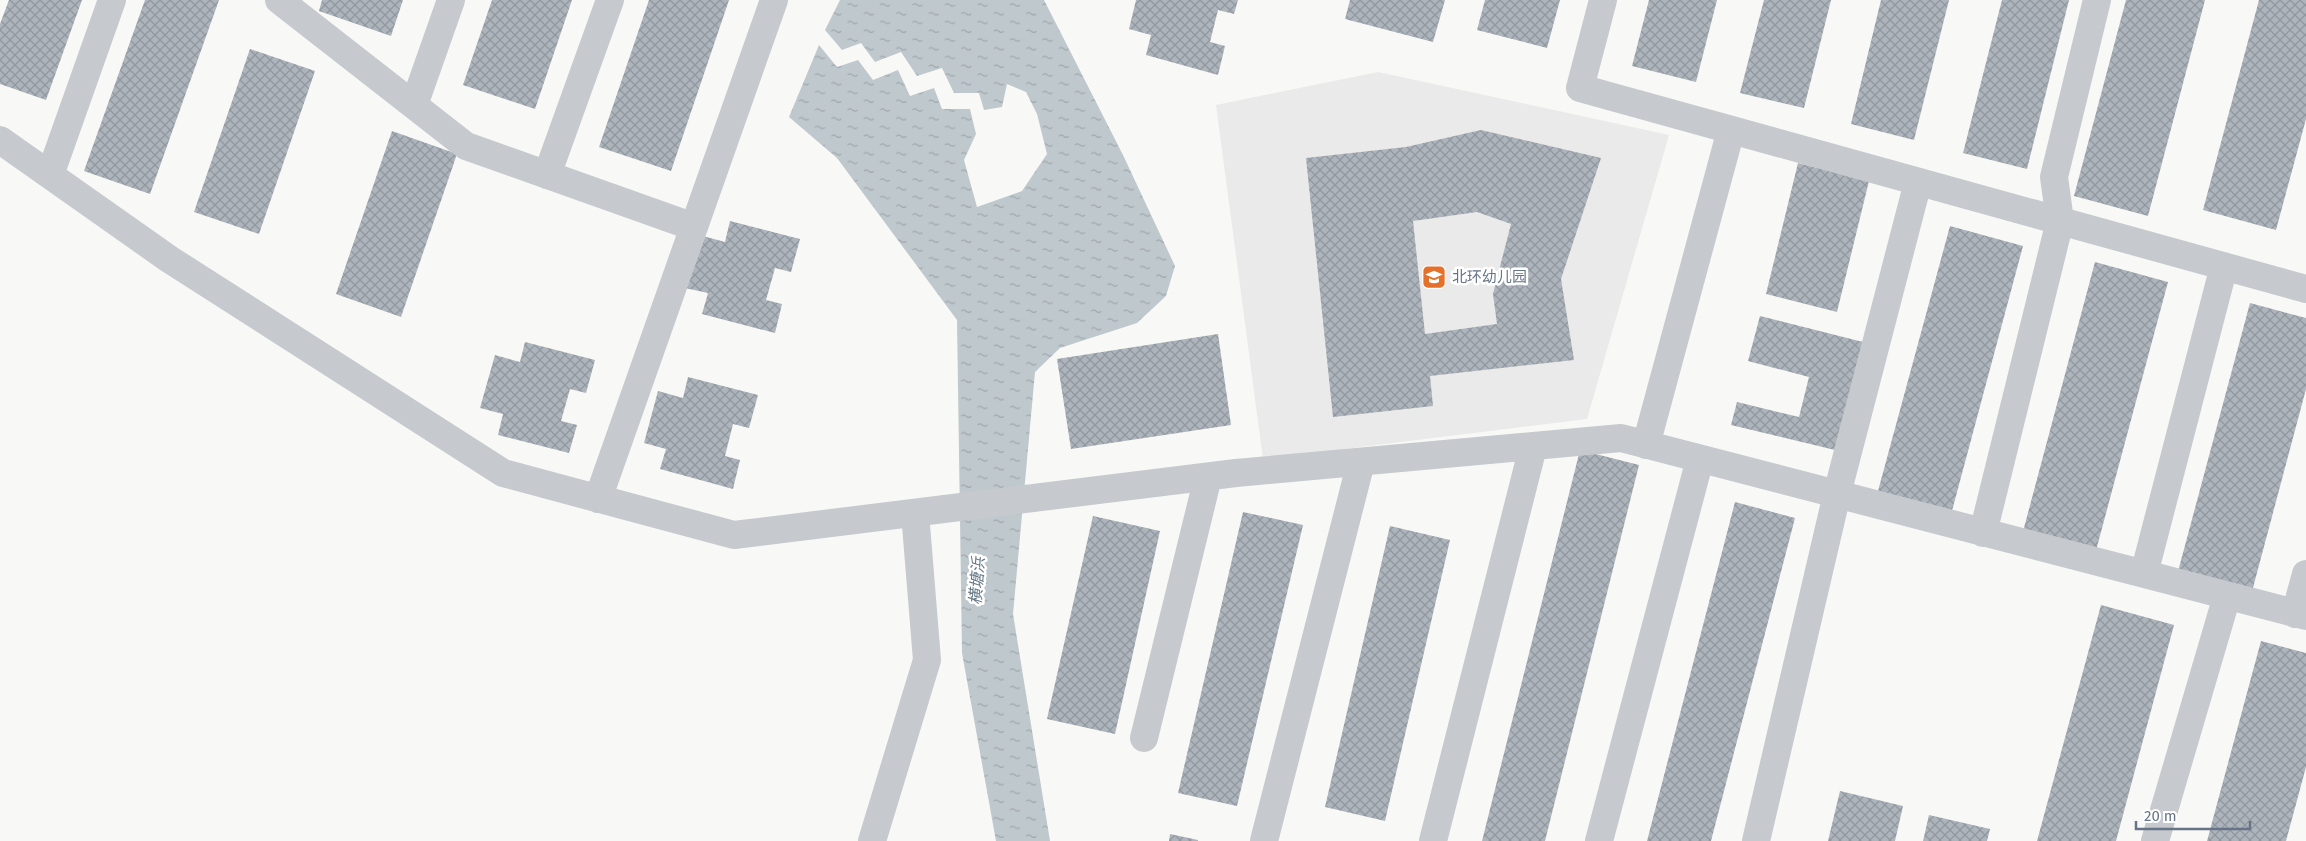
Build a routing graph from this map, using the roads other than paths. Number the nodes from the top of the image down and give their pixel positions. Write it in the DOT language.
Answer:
graph roads {
  1 [pos="112,0"];
  2 [pos="279,0"];
  3 [pos="451,0"];
  4 [pos="610,0"];
  5 [pos="774,0"];
  6 [pos="1603,0"];
  7 [pos="2097,0"];
  8 [pos="414,105"];
  9 [pos="1731,130"];
  10 [pos="0,140"];
  11 [pos="547,175"];
  12 [pos="50,176"];
  13 [pos="1918,182"];
  14 [pos="2060,221"];
  15 [pos="694,227"];
  16 [pos="2224,266"];
  17 [pos="2306,289"];
  18 [pos="1646,445"];
  19 [pos="1533,447"];
  20 [pos="1700,459"];
  21 [pos="1362,462"];
  22 [pos="1208,477"];
  23 [pos="1837,494"];
  24 [pos="598,499"];
  25 [pos="915,513"];
  26 [pos="1983,532"];
  27 [pos="2144,574"];
  28 [pos="2306,574"];
  29 [pos="2227,596"];
  30 [pos="2301,615"];
  31 [pos="1144,738"];
  32 [pos="872,841"];
  33 [pos="1264,841"];
  34 [pos="1433,841"];
  35 [pos="1600,841"];
  36 [pos="1756,841"];
  37 [pos="2155,841"];
  1 -- 12 [label="lane"];
  2 -- 8 [label="lane"];
  3 -- 8 [label="lane"];
  4 -- 11 [label="lane"];
  5 -- 15 [label="lane"];
  6 -- 9 [label="lane"];
  7 -- 14 [label="lane"];
  8 -- 11 [label="lane"];
  9 -- 13 [label="lane"];
  9 -- 18 [label="lane"];
  10 -- 12 [label="lane"];
  11 -- 15 [label="lane"];
  12 -- 24 [label="lane"];
  13 -- 14 [label="lane"];
  13 -- 23 [label="lane"];
  14 -- 16 [label="lane"];
  14 -- 26 [label="lane"];
  15 -- 24 [label="lane"];
  16 -- 17 [label="lane"];
  16 -- 27 [label="lane"];
  18 -- 19 [label="lane"];
  18 -- 20 [label="lane"];
  19 -- 21 [label="lane"];
  19 -- 34 [label="lane"];
  20 -- 23 [label="lane"];
  20 -- 35 [label="lane"];
  21 -- 22 [label="lane"];
  21 -- 33 [label="lane"];
  22 -- 25 [label="lane"];
  22 -- 31 [label="lane"];
  23 -- 26 [label="lane"];
  23 -- 36 [label="lane"];
  24 -- 25 [label="lane"];
  25 -- 32 [label="lane"];
  26 -- 27 [label="lane"];
  27 -- 29 [label="lane"];
  28 -- 30 [label="lane"];
  29 -- 30 [label="lane"];
  29 -- 37 [label="lane"];
}
